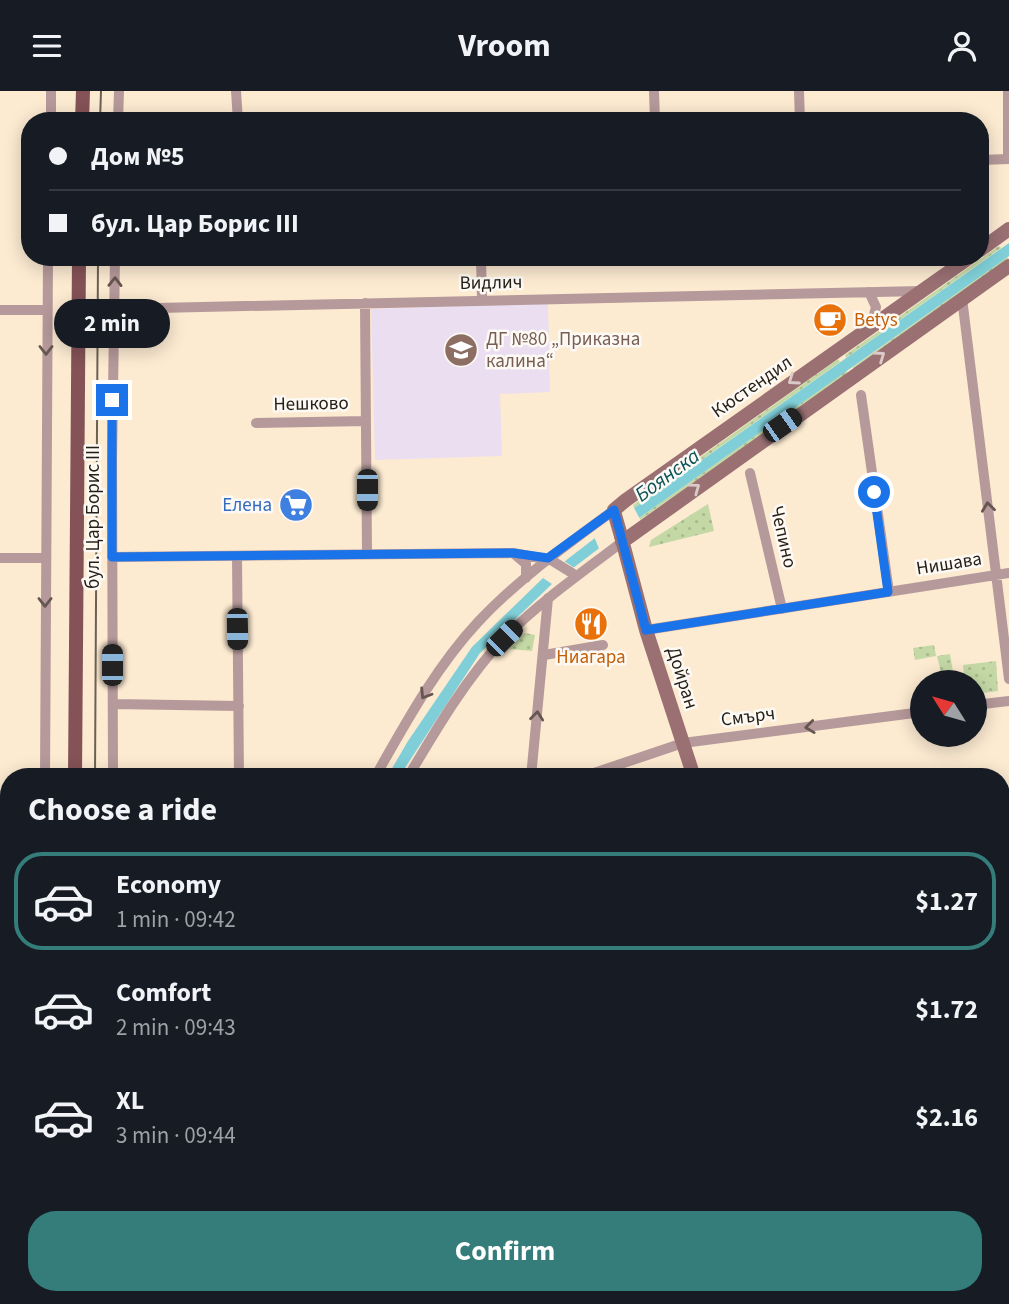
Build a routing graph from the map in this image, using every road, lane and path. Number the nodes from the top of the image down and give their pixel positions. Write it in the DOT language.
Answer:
graph roads {
  1 [pos="51,91"];
  2 [pos="82,91"];
  3 [pos="119,91"];
  4 [pos="236,91"];
  5 [pos="654,91"];
  6 [pos="799,91"];
  7 [pos="1008,91"];
  8 [pos="51,112"];
  9 [pos="82,112"];
  10 [pos="118,112"];
  11 [pos="237,112"];
  12 [pos="655,112"];
  13 [pos="800,112"];
  14 [pos="1008,159"];
  15 [pos="989,160"];
  16 [pos="1009,229"];
  17 [pos="989,243"];
  18 [pos="48,266"];
  19 [pos="79,266"];
  20 [pos="115,266"];
  21 [pos="481,266"];
  22 [pos="958,266"];
  23 [pos="1009,266"];
  24 [pos="923,291"];
  25 [pos="869,292"];
  26 [pos="962,298"];
  27 [pos="482,300"];
  28 [pos="365,303"];
  29 [pos="114,309"];
  30 [pos="0,310"];
  31 [pos="47,310"];
  32 [pos="871,327"];
  33 [pos="861,395"];
  34 [pos="366,421"];
  35 [pos="256,423"];
  36 [pos="750,473"];
  37 [pos="614,512"];
  38 [pos="622,539"];
  39 [pos="513,553"];
  40 [pos="367,554"];
  41 [pos="237,556"];
  42 [pos="112,557"];
  43 [pos="0,558"];
  44 [pos="46,558"];
  45 [pos="550,559"];
  46 [pos="1009,573"];
  47 [pos="575,575"];
  48 [pos="996,575"];
  49 [pos="526,578"];
  50 [pos="888,592"];
  51 [pos="548,599"];
  52 [pos="782,609"];
  53 [pos="646,630"];
  54 [pos="603,645"];
  55 [pos="544,656"];
  56 [pos="1009,679"];
  57 [pos="1009,701"];
  58 [pos="113,704"];
  59 [pos="987,704"];
  60 [pos="239,706"];
  61 [pos="910,714"];
  62 [pos="683,743"];
  63 [pos="45,768"];
  64 [pos="75,768"];
  65 [pos="113,768"];
  66 [pos="239,768"];
  67 [pos="380,768"];
  68 [pos="414,768"];
  69 [pos="532,768"];
  70 [pos="609,768"];
  71 [pos="691,768"];
  1 -- 8 [label="street"];
  2 -- 9 [label="main road"];
  3 -- 10 [label="street"];
  4 -- 11 [label="street"];
  5 -- 12 [label="street"];
  6 -- 13 [label="street"];
  7 -- 14 [label="street"];
  14 -- 15 [label="street"];
  16 -- 17 [label="street"];
  18 -- 31 [label="street"];
  19 -- 64 [label="main road, бул. Цар Борис III"];
  29 -- 20 [label="street, бул. Цар Борис III, one-way"];
  21 -- 27 [label="street"];
  22 -- 24 [label="street, Кюстендил"];
  23 -- 26 [label="street"];
  24 -- 25 [label="street, Видлич"];
  24 -- 32 [label="street, Кюстендил"];
  25 -- 27 [label="street, Видлич"];
  25 -- 32 [label="street"];
  38 -- 26 [label="street, one-way"];
  48 -- 26 [label="street, one-way"];
  27 -- 28 [label="street, Видлич"];
  28 -- 29 [label="street, Видлич"];
  28 -- 34 [label="street"];
  29 -- 42 [label="street, бул. Цар Борис III"];
  30 -- 31 [label="street"];
  31 -- 44 [label="street, one-way"];
  32 -- 37 [label="street, Кюстендил, one-way"];
  33 -- 50 [label="street"];
  34 -- 35 [label="street, Нешково"];
  34 -- 40 [label="street"];
  36 -- 52 [label="street, Чепино"];
  37 -- 38 [label="street, Дойран, bridge"];
  37 -- 45 [label="street, Кюстендил"];
  38 -- 47 [label="street"];
  38 -- 53 [label="street, Дойран"];
  39 -- 40 [label="street"];
  39 -- 45 [label="street"];
  39 -- 49 [label="street"];
  40 -- 41 [label="street"];
  41 -- 42 [label="street"];
  41 -- 60 [label="street"];
  42 -- 58 [label="street, бул. Цар Борис III"];
  43 -- 44 [label="street"];
  44 -- 63 [label="street, one-way"];
  45 -- 47 [label="street, bridge"];
  45 -- 49 [label="street, Кюстендил"];
  46 -- 48 [label="street, Нишава"];
  47 -- 51 [label="street"];
  48 -- 50 [label="street, Нишава"];
  48 -- 56 [label="street"];
  49 -- 67 [label="street, Кюстендил, one-way"];
  50 -- 52 [label="street, Нишава"];
  51 -- 55 [label="street"];
  51 -- 68 [label="street"];
  52 -- 53 [label="street, Нишава"];
  53 -- 62 [label="street, Дойран"];
  54 -- 55 [label="street"];
  69 -- 55 [label="street, one-way"];
  57 -- 59 [label="street"];
  58 -- 60 [label="street"];
  58 -- 65 [label="street, бул. Цар Борис III"];
  60 -- 66 [label="street"];
  61 -- 62 [label="street, Смърч, one-way"];
  62 -- 70 [label="street, Смърч"];
  62 -- 71 [label="street, Дойран"];
}
